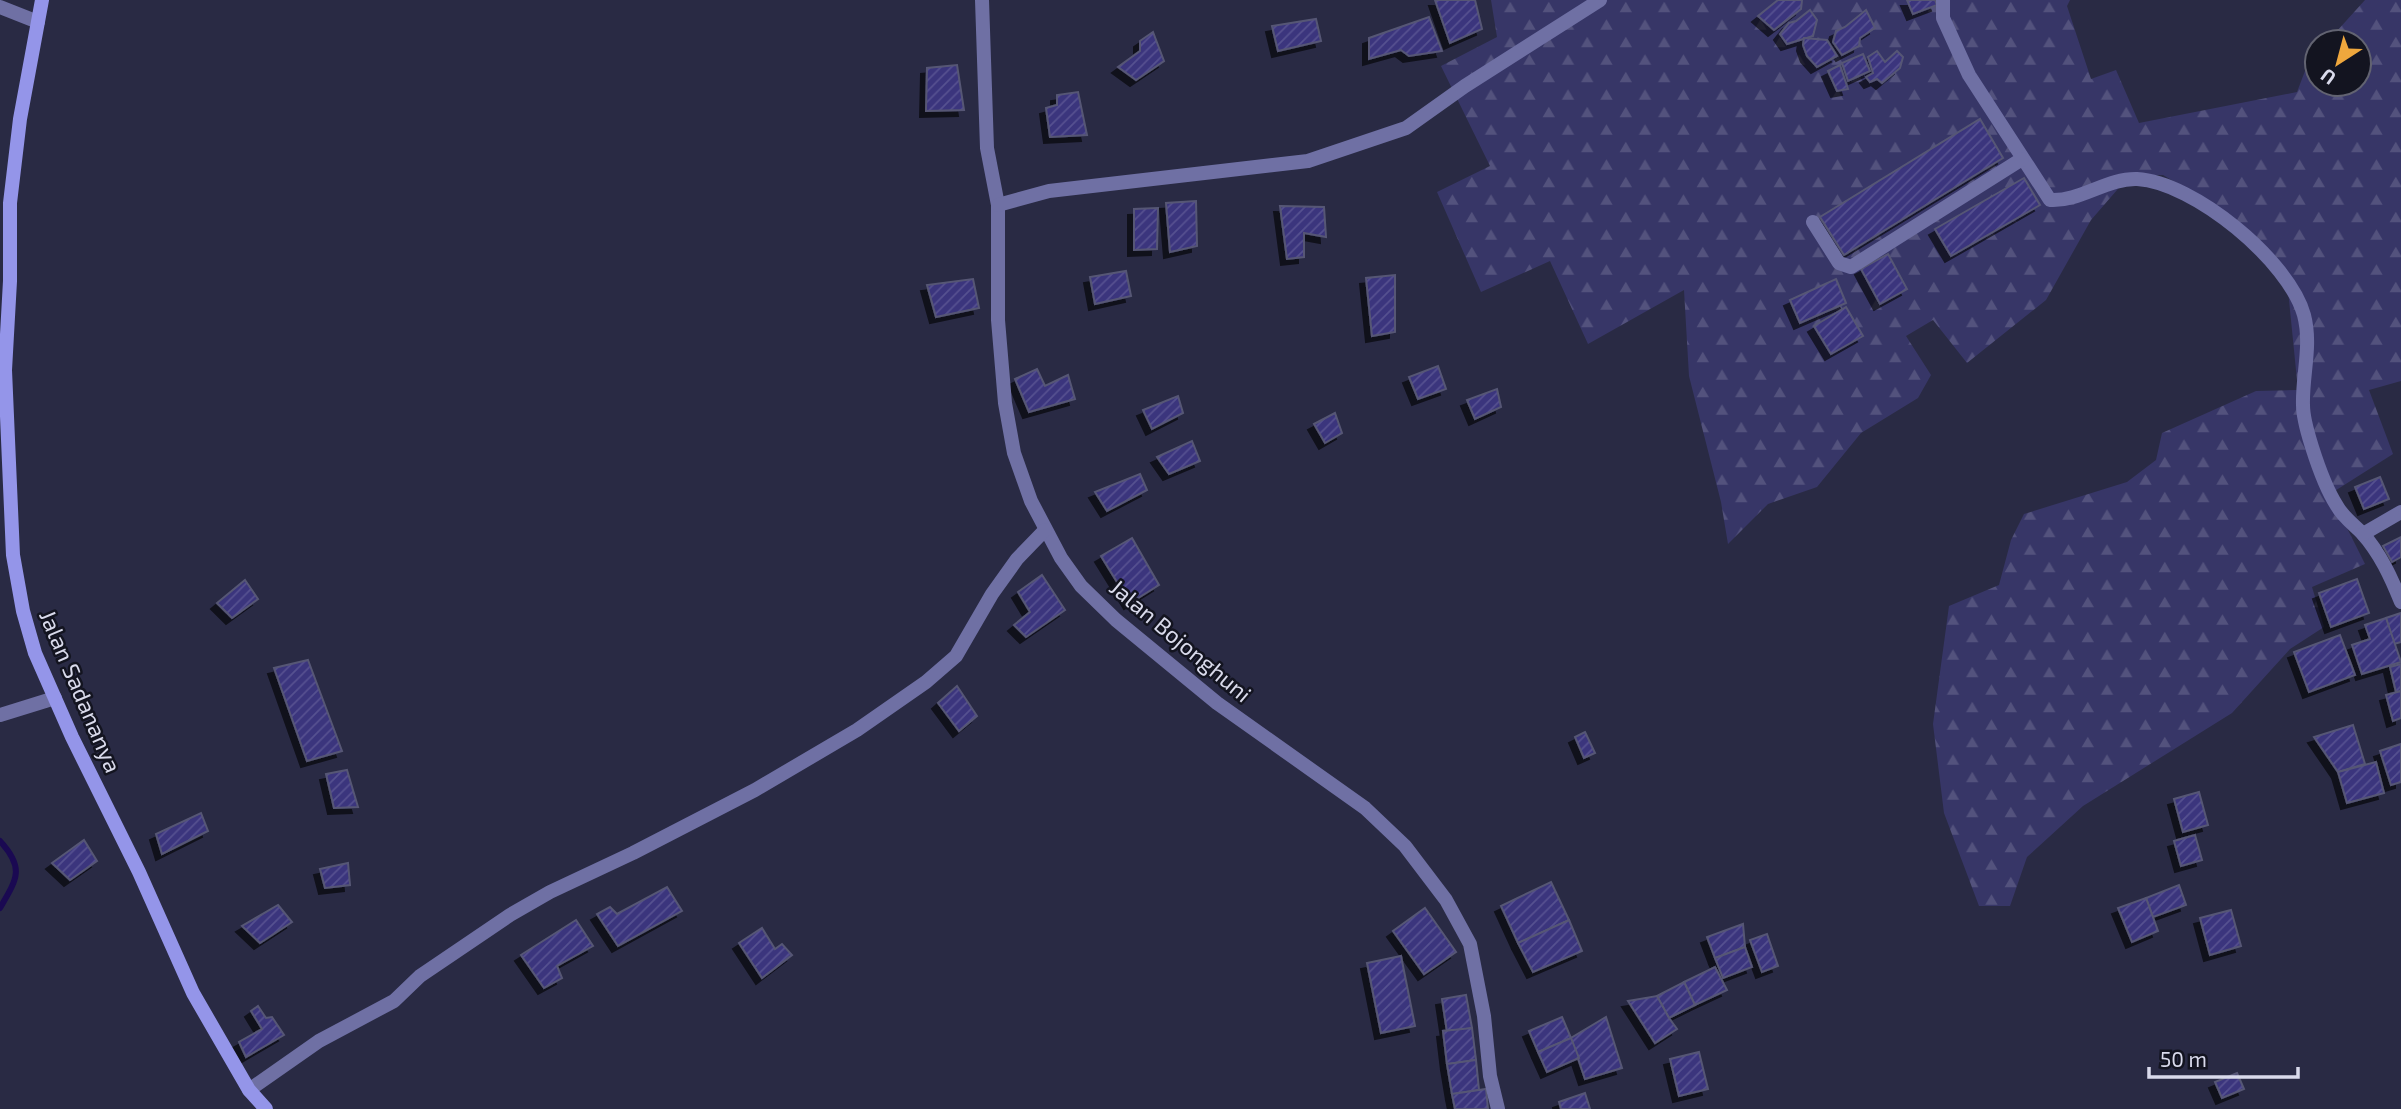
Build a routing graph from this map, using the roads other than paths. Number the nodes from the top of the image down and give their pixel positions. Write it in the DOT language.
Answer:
graph roads {
  1 [pos="42,0"];
  2 [pos="982,0"];
  3 [pos="1600,0"];
  4 [pos="1943,0"];
  5 [pos="0,7"];
  6 [pos="38,22"];
  7 [pos="2022,159"];
  8 [pos="998,205"];
  9 [pos="1813,222"];
  10 [pos="2401,512"];
  11 [pos="1045,530"];
  12 [pos="2363,534"];
  13 [pos="2401,602"];
  14 [pos="55,698"];
  15 [pos="0,715"];
  16 [pos="249,1090"];
  17 [pos="266,1109"];
  18 [pos="1498,1109"];
  1 -- 6 [label="street, Jalan Sadananya"];
  2 -- 8 [label="street, Jalan Bojonghuni"];
  3 -- 8 [label="street"];
  4 -- 7 [label="street"];
  5 -- 6 [label="street"];
  6 -- 14 [label="street, Jalan Sadananya"];
  7 -- 9 [label="street"];
  7 -- 12 [label="street"];
  8 -- 11 [label="street, Jalan Bojonghuni"];
  10 -- 12 [label="street"];
  11 -- 16 [label="street"];
  11 -- 18 [label="street, Jalan Bojonghuni"];
  12 -- 13 [label="street"];
  14 -- 15 [label="street"];
  14 -- 16 [label="street, Jalan Sadananya"];
  16 -- 17 [label="street, Jalan Sadananya"];
}
